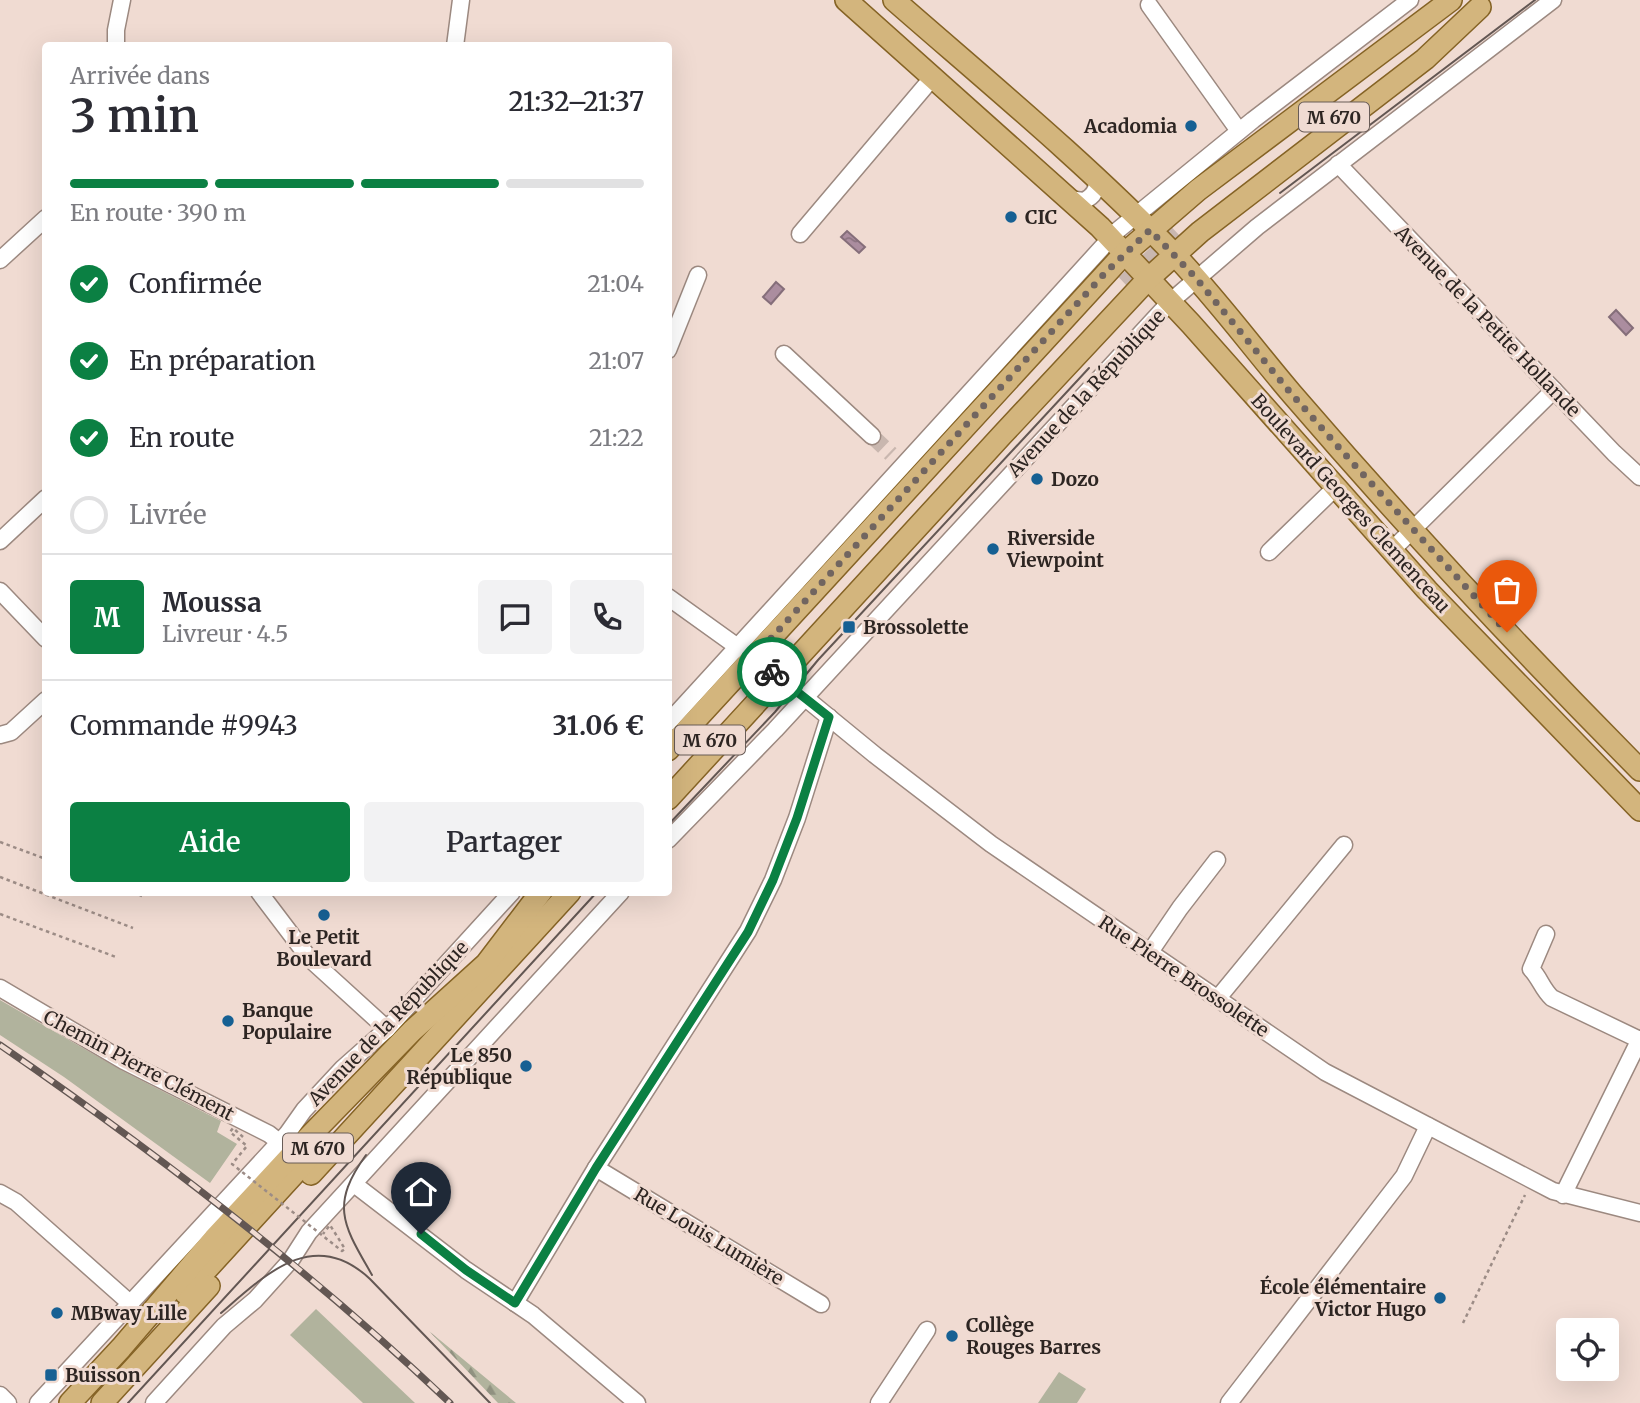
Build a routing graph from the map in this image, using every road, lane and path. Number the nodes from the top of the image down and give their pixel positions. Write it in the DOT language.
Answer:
graph roads {
  1 [pos="122,0"];
  2 [pos="461,0"];
  3 [pos="846,0"];
  4 [pos="894,0"];
  5 [pos="1410,0"];
  6 [pos="1451,0"];
  7 [pos="1553,0"];
  8 [pos="1479,2"];
  9 [pos="1149,5"];
  10 [pos="116,42"];
  11 [pos="456,42"];
  12 [pos="933,77"];
  13 [pos="1239,131"];
  14 [pos="1338,164"];
  15 [pos="1096,176"];
  16 [pos="1069,199"];
  17 [pos="42,222"];
  18 [pos="1162,232"];
  19 [pos="800,234"];
  20 [pos="1118,246"];
  21 [pos="0,260"];
  22 [pos="698,275"];
  23 [pos="1196,278"];
  24 [pos="1148,279"];
  25 [pos="1121,280"];
  26 [pos="1170,302"];
  27 [pos="672,340"];
  28 [pos="784,354"];
  29 [pos="1554,390"];
  30 [pos="872,436"];
  31 [pos="1640,477"];
  32 [pos="1336,487"];
  33 [pos="42,502"];
  34 [pos="1412,529"];
  35 [pos="0,541"];
  36 [pos="1392,550"];
  37 [pos="1269,552"];
  38 [pos="0,591"];
  39 [pos="672,600"];
  40 [pos="42,635"];
  41 [pos="784,650"];
  42 [pos="759,663"];
  43 [pos="804,697"];
  44 [pos="42,704"];
  45 [pos="829,717"];
  46 [pos="672,720"];
  47 [pos="0,735"];
  48 [pos="672,746"];
  49 [pos="672,763"];
  50 [pos="1640,769"];
  51 [pos="672,780"];
  52 [pos="672,793"];
  53 [pos="1640,810"];
  54 [pos="672,837"];
  55 [pos="0,842"];
  56 [pos="1344,845"];
  57 [pos="42,858"];
  58 [pos="1217,860"];
  59 [pos="0,877"];
  60 [pos="42,893"];
  61 [pos="50,896"];
  62 [pos="262,896"];
  63 [pos="508,896"];
  64 [pos="538,896"];
  65 [pos="548,896"];
  66 [pos="566,896"];
  67 [pos="579,896"];
  68 [pos="617,896"];
  69 [pos="0,914"];
  70 [pos="133,928"];
  71 [pos="1546,934"];
  72 [pos="1150,953"];
  73 [pos="116,957"];
  74 [pos="486,964"];
  75 [pos="0,988"];
  76 [pos="1217,998"];
  77 [pos="387,1029"];
  78 [pos="1640,1040"];
  79 [pos="417,1059"];
  80 [pos="1428,1126"];
  81 [pos="243,1137"];
  82 [pos="279,1142"];
  83 [pos="596,1168"];
  84 [pos="1533,1179"];
  85 [pos="354,1184"];
  86 [pos="0,1193"];
  87 [pos="1563,1195"];
  88 [pos="1640,1213"];
  89 [pos="323,1234"];
  90 [pos="515,1303"];
  91 [pos="131,1304"];
  92 [pos="821,1304"];
  93 [pos="1463,1323"];
  94 [pos="927,1330"];
  95 [pos="141,1361"];
  96 [pos="0,1395"];
  97 [pos="157,1400"];
  98 [pos="8,1403"];
  99 [pos="38,1403"];
  100 [pos="70,1403"];
  101 [pos="84,1403"];
  102 [pos="102,1403"];
  103 [pos="113,1403"];
  104 [pos="637,1403"];
  105 [pos="879,1403"];
  106 [pos="1228,1403"];
  1 -- 10 [label="street"];
  2 -- 11 [label="street"];
  3 -- 12 [label="main road, Boulevard Georges Clemenceau"];
  4 -- 15 [label="main road, Boulevard Georges Clemenceau"];
  5 -- 13 [label="street"];
  6 -- 18 [label="main road"];
  7 -- 14 [label="street, Avenue de la République"];
  8 -- 18 [label="main road, M 670"];
  9 -- 13 [label="street"];
  12 -- 16 [label="main road, Boulevard Georges Clemenceau"];
  12 -- 19 [label="street"];
  13 -- 18 [label="street"];
  14 -- 23 [label="street, Avenue de la République"];
  14 -- 29 [label="street, Avenue de la Petite Hollande"];
  15 -- 16 [label="street"];
  15 -- 18 [label="main road, Boulevard Georges Clemenceau"];
  16 -- 20 [label="main road, Boulevard Georges Clemenceau"];
  17 -- 21 [label="street"];
  18 -- 20 [label="main road"];
  18 -- 23 [label="main road, Boulevard Georges Clemenceau"];
  18 -- 24 [label="main road"];
  20 -- 24 [label="main road, Boulevard Georges Clemenceau"];
  20 -- 42 [label="main road"];
  20 -- 42 [label="street"];
  22 -- 27 [label="street"];
  23 -- 26 [label="street, Avenue de la République"];
  23 -- 34 [label="main road, Boulevard Georges Clemenceau"];
  24 -- 26 [label="main road, Boulevard Georges Clemenceau"];
  24 -- 42 [label="main road"];
  25 -- 41 [label="main road"];
  26 -- 32 [label="main road, Boulevard Georges Clemenceau"];
  26 -- 43 [label="street, Avenue de la République"];
  28 -- 30 [label="street"];
  29 -- 31 [label="street, Avenue de la Petite Hollande"];
  29 -- 34 [label="street"];
  32 -- 36 [label="main road, Boulevard Georges Clemenceau"];
  32 -- 37 [label="street"];
  33 -- 35 [label="street"];
  34 -- 36 [label="street"];
  34 -- 50 [label="main road, Boulevard Georges Clemenceau"];
  36 -- 53 [label="main road, Boulevard Georges Clemenceau"];
  38 -- 40 [label="street"];
  39 -- 42 [label="street, Rue Pierre Brossolette"];
  42 -- 43 [label="street, Rue Pierre Brossolette"];
  42 -- 46 [label="street"];
  42 -- 48 [label="main road"];
  42 -- 52 [label="main road"];
  43 -- 45 [label="street, Rue Pierre Brossolette"];
  43 -- 54 [label="street, Avenue de la République"];
  44 -- 47 [label="street"];
  45 -- 72 [label="street, Rue Pierre Brossolette"];
  45 -- 83 [label="street"];
  49 -- 51 [label="main road, M 670"];
  55 -- 57 [label="path"];
  56 -- 76 [label="street"];
  58 -- 72 [label="street"];
  59 -- 60 [label="path"];
  61 -- 70 [label="path"];
  62 -- 77 [label="street"];
  63 -- 77 [label="street, Avenue de la République"];
  64 -- 74 [label="main road"];
  65 -- 74 [label="main road, Avenue de la République / M 670"];
  66 -- 79 [label="main road, M 670"];
  67 -- 79 [label="main road"];
  68 -- 85 [label="street"];
  69 -- 73 [label="path"];
  71 -- 78 [label="street"];
  72 -- 76 [label="street, Rue Pierre Brossolette"];
  74 -- 100 [label="main road"];
  74 -- 101 [label="main road, Avenue de la République / M 670"];
  75 -- 82 [label="street, Chemin Pierre Clément"];
  76 -- 80 [label="street, Rue Pierre Brossolette"];
  77 -- 82 [label="street, Avenue de la République"];
  78 -- 87 [label="street"];
  79 -- 95 [label="main road, M 670"];
  80 -- 84 [label="street, Rue Pierre Brossolette"];
  80 -- 106 [label="street"];
  81 -- 89 [label="path, bridge"];
  82 -- 91 [label="street, Avenue de la République"];
  83 -- 90 [label="street"];
  83 -- 92 [label="street, Rue Louis Lumière"];
  84 -- 87 [label="street, Rue Pierre Brossolette"];
  84 -- 93 [label="path"];
  85 -- 90 [label="street"];
  85 -- 97 [label="street"];
  86 -- 91 [label="street"];
  87 -- 88 [label="street, Rue Pierre Brossolette"];
  90 -- 104 [label="street"];
  91 -- 99 [label="street, Avenue de la République"];
  94 -- 105 [label="street"];
  95 -- 102 [label="main road, M 670"];
  95 -- 103 [label="main road"];
  96 -- 98 [label="street"];
}
